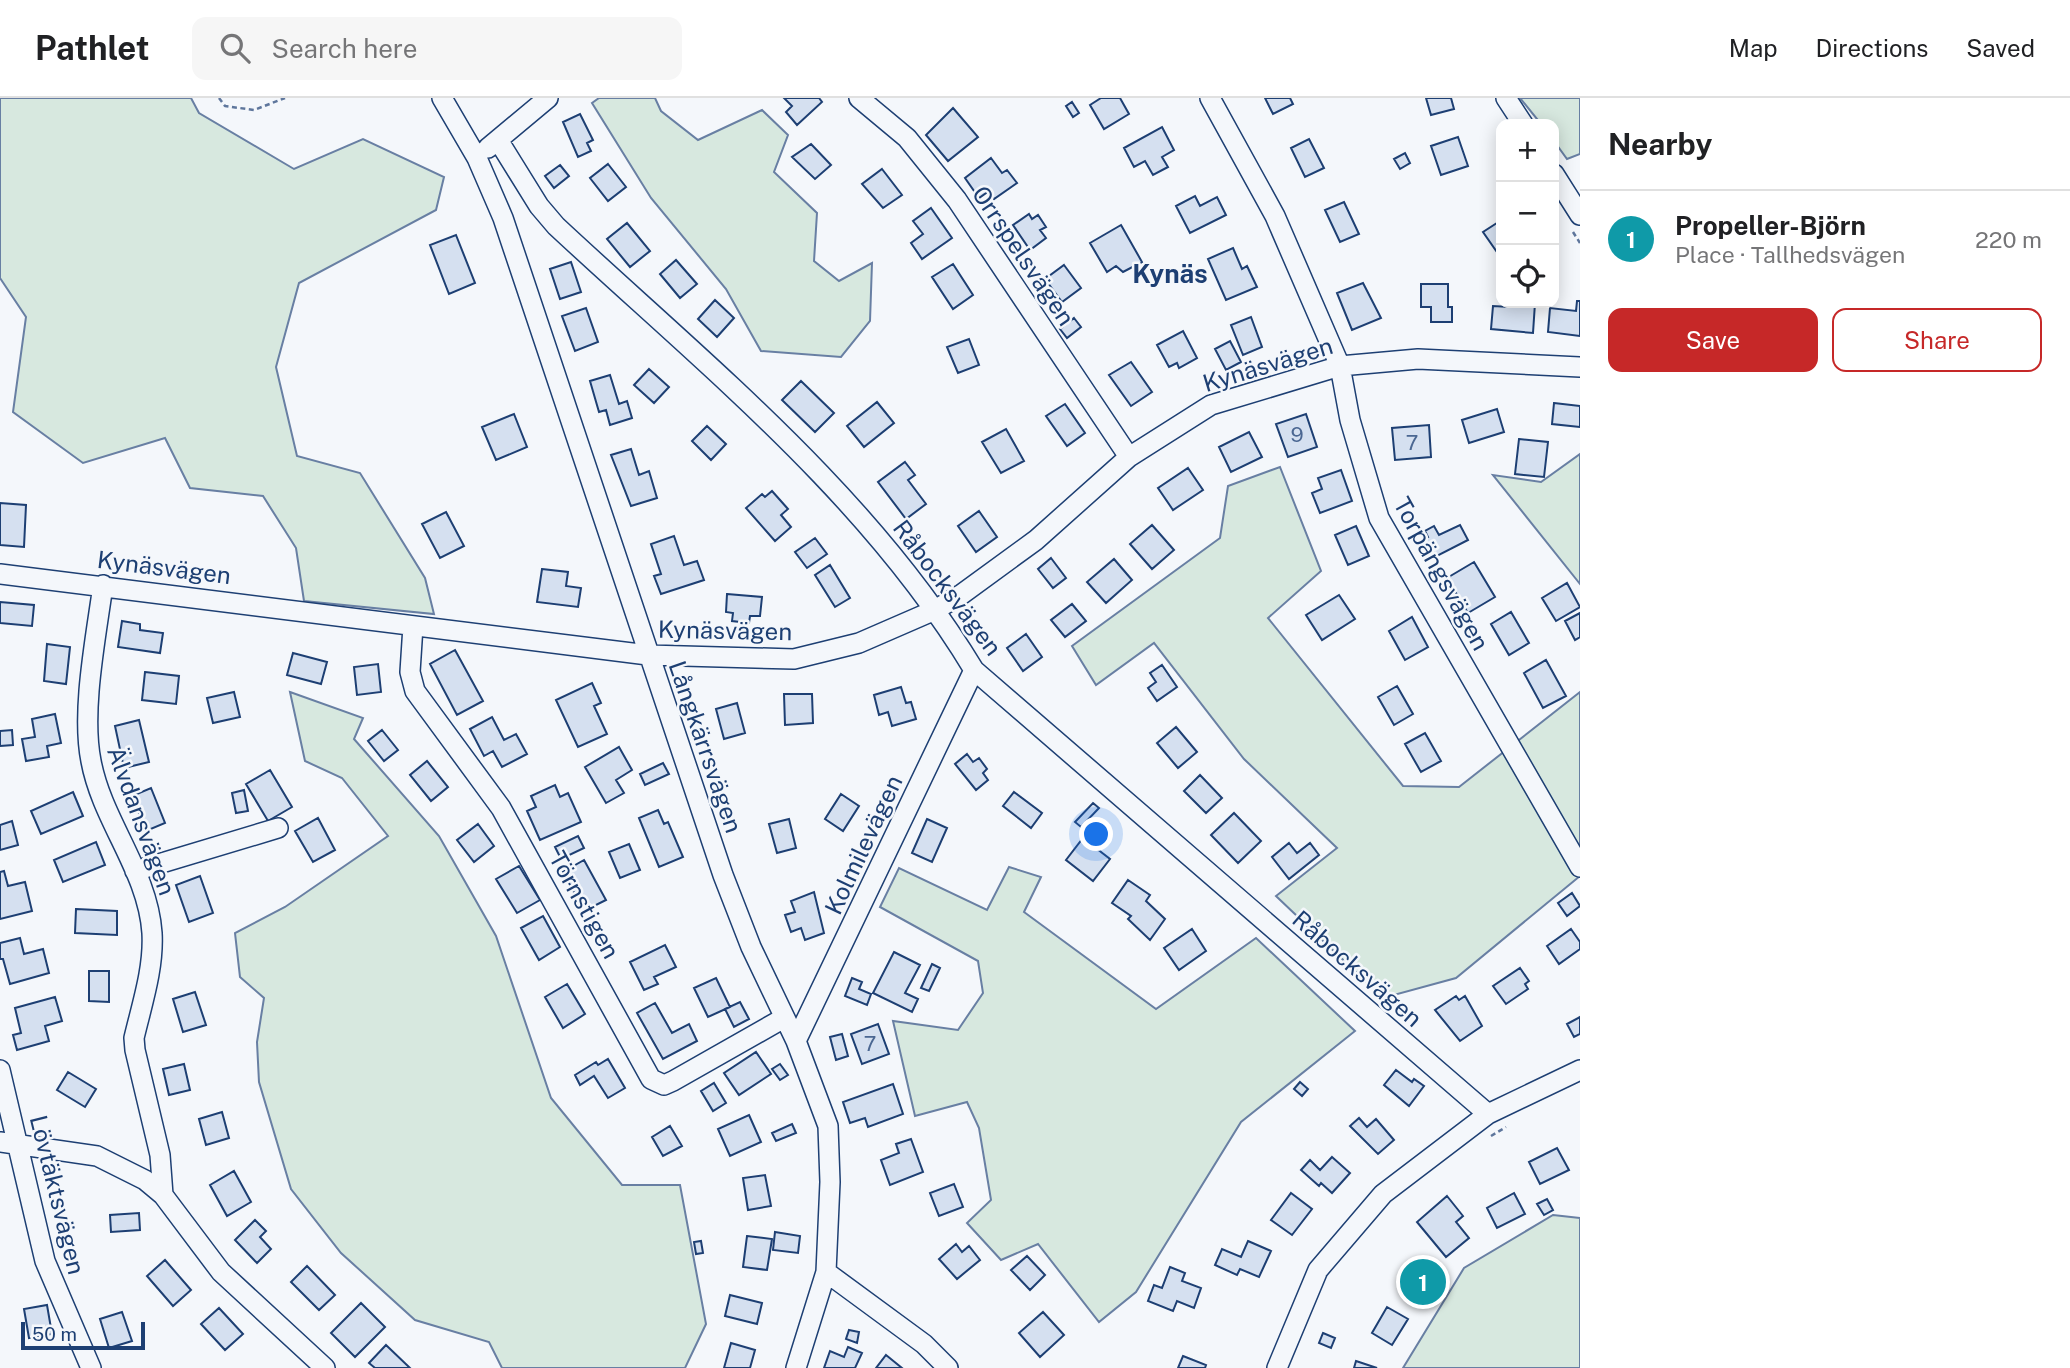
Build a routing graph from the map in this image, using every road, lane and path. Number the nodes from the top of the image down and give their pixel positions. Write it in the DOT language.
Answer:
graph roads {
  1 [pos="219,98"];
  2 [pos="285,98"];
  3 [pos="442,98"];
  4 [pos="548,98"];
  5 [pos="859,98"];
  6 [pos="1210,98"];
  7 [pos="1506,98"];
  8 [pos="1520,119"];
  9 [pos="498,140"];
  10 [pos="477,158"];
  11 [pos="1559,182"];
  12 [pos="1580,215"];
  13 [pos="1340,366"];
  14 [pos="1580,367"];
  15 [pos="1129,457"];
  16 [pos="0,574"];
  17 [pos="103,585"];
  18 [pos="935,610"];
  19 [pos="413,626"];
  20 [pos="648,654"];
  21 [pos="974,670"];
  22 [pos="278,828"];
  23 [pos="1580,866"];
  24 [pos="135,871"];
  25 [pos="784,1018"];
  26 [pos="796,1041"];
  27 [pos="0,1070"];
  28 [pos="1580,1070"];
  29 [pos="1488,1114"];
  30 [pos="1511,1124"];
  31 [pos="1489,1138"];
  32 [pos="0,1142"];
  33 [pos="20,1145"];
  34 [pos="163,1195"];
  35 [pos="826,1272"];
  36 [pos="91,1368"];
  37 [pos="326,1368"];
  38 [pos="796,1368"];
  39 [pos="948,1368"];
  40 [pos="1277,1368"];
  1 -- 2 [label="path"];
  3 -- 10 [label="street, Långkärrsvägen"];
  4 -- 9 [label="street"];
  5 -- 15 [label="street, Orrspelsvägen"];
  6 -- 13 [label="street, Torpängsvägen"];
  7 -- 8 [label="street"];
  9 -- 10 [label="street"];
  9 -- 18 [label="street, Råbocksvägen"];
  10 -- 20 [label="street, Långkärrsvägen"];
  11 -- 12 [label="street"];
  13 -- 14 [label="street, Kynäsvägen"];
  13 -- 15 [label="street, Kynäsvägen"];
  13 -- 23 [label="street, Torpängsvägen"];
  15 -- 18 [label="street, Kynäsvägen"];
  16 -- 17 [label="street, Kynäsvägen"];
  17 -- 19 [label="street, Kynäsvägen"];
  17 -- 24 [label="street, Älvdansvägen"];
  18 -- 20 [label="street, Kynäsvägen"];
  18 -- 21 [label="street, Råbocksvägen"];
  19 -- 20 [label="street, Kynäsvägen"];
  19 -- 25 [label="street, Törnstigen"];
  20 -- 25 [label="street, Långkärrsvägen"];
  21 -- 26 [label="street, Kolmilevägen"];
  21 -- 29 [label="street, Råbocksvägen"];
  22 -- 24 [label="street"];
  24 -- 34 [label="street, Älvdansvägen"];
  25 -- 26 [label="street, Långkärrsvägen"];
  26 -- 35 [label="street, Långkärrsvägen"];
  27 -- 33 [label="street, Lövtäktsvägen"];
  28 -- 29 [label="street"];
  29 -- 40 [label="street"];
  30 -- 31 [label="path"];
  32 -- 33 [label="street"];
  33 -- 34 [label="street"];
  33 -- 36 [label="street, Lövtäktsvägen"];
  34 -- 37 [label="street"];
  35 -- 38 [label="street, Långkärrsvägen"];
  35 -- 39 [label="street"];
}
